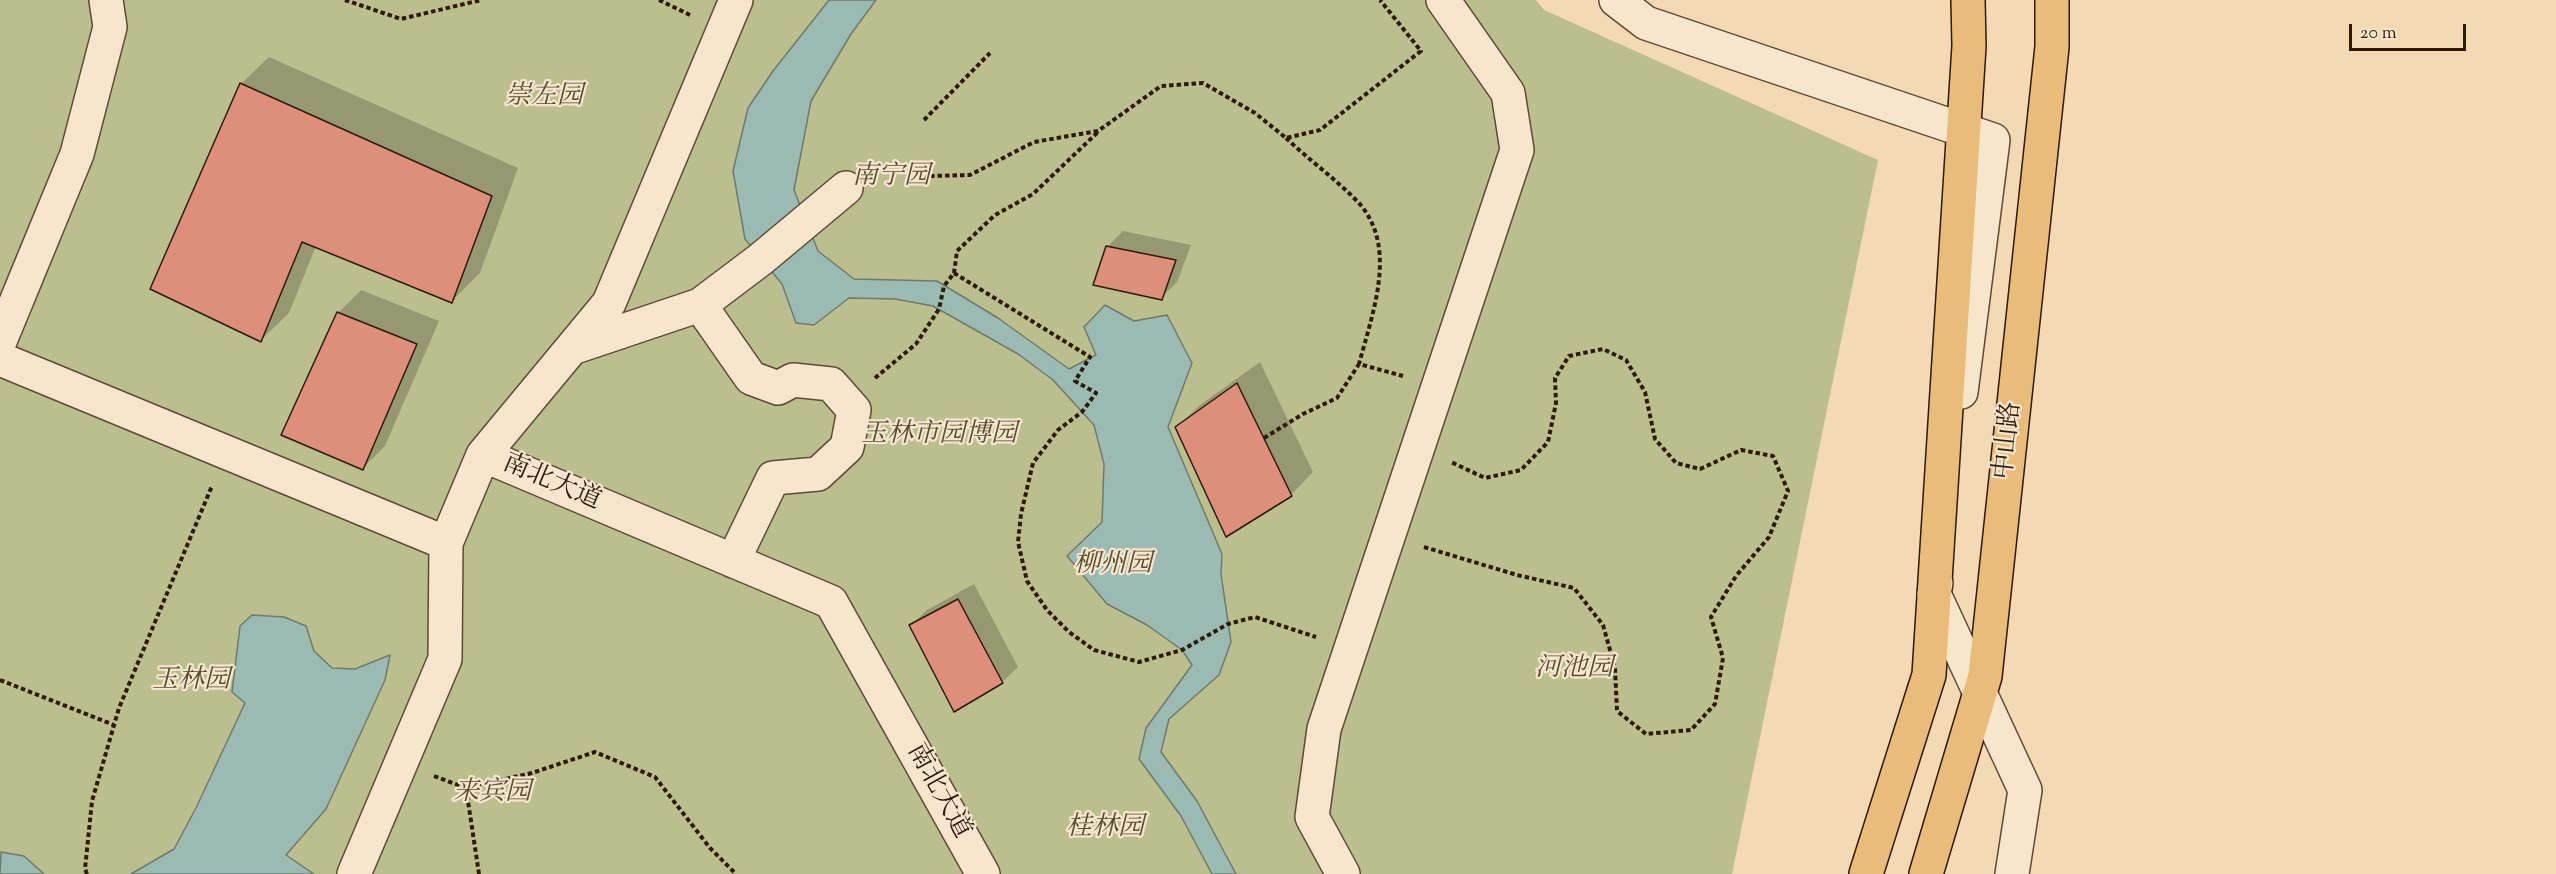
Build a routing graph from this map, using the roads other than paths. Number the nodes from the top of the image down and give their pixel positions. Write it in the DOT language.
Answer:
graph roads {
  1 [pos="106,0"];
  2 [pos="736,0"];
  3 [pos="1443,0"];
  4 [pos="1616,0"];
  5 [pos="1968,0"];
  6 [pos="2052,0"];
  7 [pos="1964,130"];
  8 [pos="846,188"];
  9 [pos="700,305"];
  10 [pos="0,341"];
  11 [pos="572,348"];
  12 [pos="0,359"];
  13 [pos="483,455"];
  14 [pos="446,543"];
  15 [pos="733,561"];
  16 [pos="1934,594"];
  17 [pos="1980,692"];
  18 [pos="354,874"];
  19 [pos="983,874"];
  20 [pos="1343,874"];
  21 [pos="1866,874"];
  22 [pos="1926,874"];
  23 [pos="2012,874"];
  1 -- 10 [label="street"];
  2 -- 11 [label="street"];
  3 -- 20 [label="street"];
  4 -- 7 [label="street"];
  5 -- 7 [label="main road"];
  6 -- 17 [label="main road, 中山路"];
  7 -- 16 [label="main road"];
  8 -- 9 [label="street"];
  9 -- 11 [label="street"];
  9 -- 15 [label="street"];
  11 -- 13 [label="street"];
  12 -- 14 [label="street"];
  13 -- 14 [label="street, 南北大道"];
  13 -- 15 [label="street, 南北大道"];
  14 -- 18 [label="street"];
  15 -- 19 [label="street, 南北大道"];
  16 -- 17 [label="street"];
  16 -- 21 [label="main road"];
  17 -- 22 [label="main road, 中山路"];
  17 -- 23 [label="street"];
}
